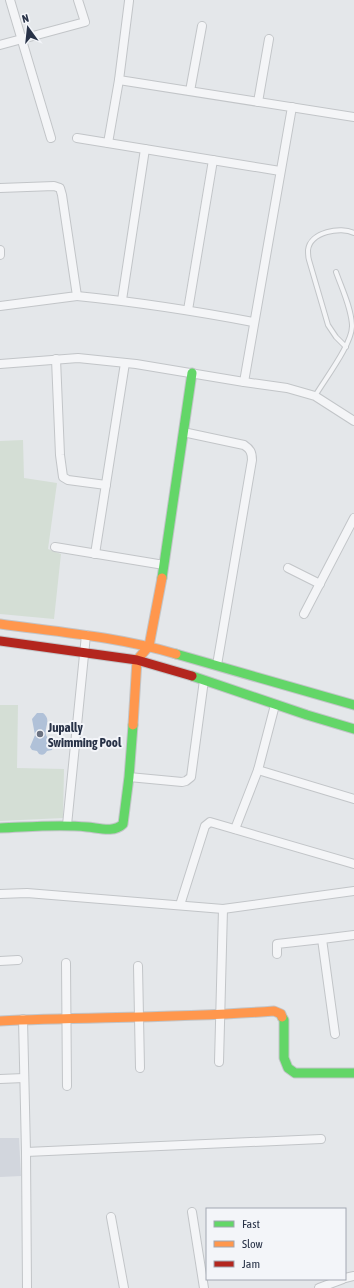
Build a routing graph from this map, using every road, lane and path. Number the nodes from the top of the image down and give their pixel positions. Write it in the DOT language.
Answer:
graph roads {
  1 [pos="10,0"];
  2 [pos="78,0"];
  3 [pos="129,1"];
  4 [pos="202,26"];
  5 [pos="21,39"];
  6 [pos="269,39"];
  7 [pos="0,45"];
  8 [pos="119,80"];
  9 [pos="190,91"];
  10 [pos="258,102"];
  11 [pos="292,107"];
  12 [pos="354,117"];
  13 [pos="51,138"];
  14 [pos="77,138"];
  15 [pos="108,144"];
  16 [pos="145,149"];
  17 [pos="213,160"];
  18 [pos="280,171"];
  19 [pos="0,188"];
  20 [pos="354,233"];
  21 [pos="0,250"];
  22 [pos="0,255"];
  23 [pos="336,272"];
  24 [pos="77,296"];
  25 [pos="122,300"];
  26 [pos="0,306"];
  27 [pos="188,310"];
  28 [pos="253,322"];
  29 [pos="346,347"];
  30 [pos="56,359"];
  31 [pos="125,363"];
  32 [pos="0,364"];
  33 [pos="192,373"];
  34 [pos="244,382"];
  35 [pos="315,396"];
  36 [pos="354,421"];
  37 [pos="183,432"];
  38 [pos="106,485"];
  39 [pos="354,518"];
  40 [pos="54,547"];
  41 [pos="95,554"];
  42 [pos="164,565"];
  43 [pos="288,568"];
  44 [pos="320,584"];
  45 [pos="304,614"];
  46 [pos="0,624"];
  47 [pos="86,635"];
  48 [pos="0,641"];
  49 [pos="149,646"];
  50 [pos="84,652"];
  51 [pos="137,660"];
  52 [pos="217,665"];
  53 [pos="204,680"];
  54 [pos="275,705"];
  55 [pos="354,705"];
  56 [pos="354,728"];
  57 [pos="258,770"];
  58 [pos="129,777"];
  59 [pos="354,799"];
  60 [pos="67,825"];
  61 [pos="0,828"];
  62 [pos="235,829"];
  63 [pos="354,864"];
  64 [pos="354,891"];
  65 [pos="0,894"];
  66 [pos="180,905"];
  67 [pos="223,909"];
  68 [pos="354,935"];
  69 [pos="322,939"];
  70 [pos="277,954"];
  71 [pos="18,960"];
  72 [pos="0,961"];
  73 [pos="66,963"];
  74 [pos="138,966"];
  75 [pos="220,1015"];
  76 [pos="139,1017"];
  77 [pos="66,1018"];
  78 [pos="23,1019"];
  79 [pos="0,1021"];
  80 [pos="335,1034"];
  81 [pos="220,1062"];
  82 [pos="140,1068"];
  83 [pos="354,1072"];
  84 [pos="24,1078"];
  85 [pos="0,1079"];
  86 [pos="67,1086"];
  87 [pos="321,1139"];
  88 [pos="26,1152"];
  89 [pos="192,1212"];
  90 [pos="111,1217"];
  91 [pos="341,1280"];
  92 [pos="27,1288"];
  93 [pos="124,1288"];
  94 [pos="204,1288"];
  95 [pos="319,1288"];
  1 -- 5 [label="street"];
  2 -- 5 [label="street"];
  3 -- 8 [label="street"];
  4 -- 9 [label="street"];
  5 -- 7 [label="street"];
  5 -- 13 [label="street"];
  6 -- 10 [label="street"];
  8 -- 9 [label="street"];
  8 -- 15 [label="street"];
  9 -- 10 [label="street"];
  10 -- 11 [label="street"];
  11 -- 12 [label="street"];
  11 -- 18 [label="street"];
  14 -- 15 [label="street"];
  15 -- 16 [label="street"];
  16 -- 17 [label="street"];
  16 -- 25 [label="street"];
  17 -- 18 [label="street"];
  17 -- 27 [label="street"];
  18 -- 28 [label="street"];
  19 -- 24 [label="street"];
  20 -- 29 [label="lane"];
  21 -- 22 [label="street"];
  23 -- 29 [label="lane"];
  24 -- 25 [label="street"];
  24 -- 26 [label="street"];
  25 -- 27 [label="street"];
  27 -- 28 [label="street"];
  28 -- 34 [label="street"];
  29 -- 35 [label="lane"];
  30 -- 31 [label="street"];
  30 -- 32 [label="street"];
  30 -- 38 [label="street"];
  31 -- 33 [label="street"];
  31 -- 38 [label="street"];
  33 -- 34 [label="street"];
  33 -- 37 [label="street"];
  34 -- 35 [label="street"];
  35 -- 36 [label="street"];
  37 -- 42 [label="street"];
  37 -- 52 [label="street"];
  38 -- 41 [label="street"];
  39 -- 44 [label="street"];
  40 -- 41 [label="street"];
  41 -- 42 [label="street"];
  42 -- 49 [label="street"];
  43 -- 44 [label="street"];
  44 -- 45 [label="street"];
  46 -- 47 [label="street"];
  47 -- 49 [label="street"];
  47 -- 50 [label="street"];
  48 -- 50 [label="street"];
  49 -- 51 [label="street"];
  49 -- 52 [label="street"];
  50 -- 51 [label="street"];
  50 -- 60 [label="street"];
  51 -- 53 [label="street"];
  51 -- 58 [label="street"];
  52 -- 55 [label="street"];
  53 -- 54 [label="street"];
  53 -- 58 [label="street"];
  54 -- 56 [label="street"];
  54 -- 57 [label="street"];
  57 -- 59 [label="street"];
  57 -- 62 [label="street"];
  58 -- 60 [label="street"];
  60 -- 61 [label="street"];
  62 -- 63 [label="street"];
  62 -- 66 [label="street"];
  64 -- 67 [label="street"];
  65 -- 66 [label="street"];
  66 -- 67 [label="street"];
  67 -- 75 [label="street"];
  68 -- 69 [label="street"];
  69 -- 70 [label="street"];
  69 -- 80 [label="street"];
  71 -- 72 [label="street"];
  73 -- 77 [label="street"];
  74 -- 76 [label="street"];
  75 -- 76 [label="street"];
  75 -- 81 [label="street"];
  75 -- 83 [label="street"];
  76 -- 77 [label="street"];
  76 -- 82 [label="street"];
  77 -- 78 [label="street"];
  77 -- 86 [label="street"];
  78 -- 79 [label="street"];
  78 -- 84 [label="street"];
  84 -- 85 [label="street"];
  84 -- 88 [label="street"];
  87 -- 88 [label="street"];
  88 -- 92 [label="street"];
  89 -- 94 [label="street"];
  90 -- 93 [label="street"];
  91 -- 95 [label="street"];
}
